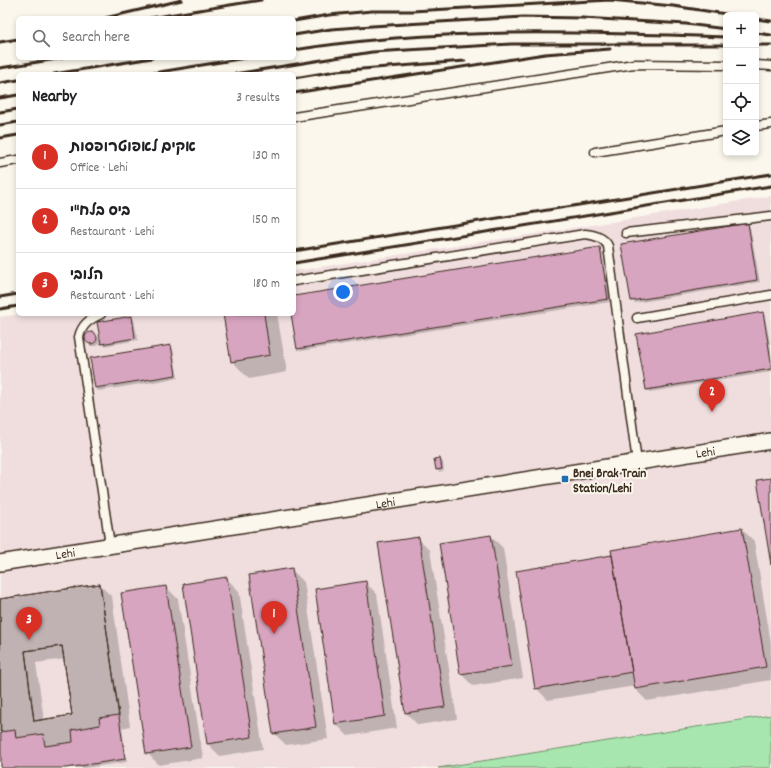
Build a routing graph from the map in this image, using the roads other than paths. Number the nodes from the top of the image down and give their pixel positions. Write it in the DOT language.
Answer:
graph roads {
  1 [pos="723,65"];
  2 [pos="759,66"];
  3 [pos="771,66"];
  4 [pos="296,117"];
  5 [pos="771,124"];
  6 [pos="759,126"];
  7 [pos="723,131"];
  8 [pos="595,152"];
  9 [pos="16,160"];
  10 [pos="0,163"];
  11 [pos="771,216"];
  12 [pos="626,233"];
  13 [pos="296,281"];
  14 [pos="771,296"];
  15 [pos="97,316"];
  16 [pos="637,318"];
  17 [pos="771,441"];
  18 [pos="637,462"];
  19 [pos="110,545"];
  20 [pos="0,563"];
  1 -- 4 [label="lane"];
  2 -- 3 [label="lane"];
  5 -- 6 [label="lane"];
  7 -- 8 [label="lane"];
  9 -- 10 [label="lane"];
  11 -- 12 [label="lane"];
  13 -- 18 [label="lane"];
  14 -- 16 [label="lane"];
  15 -- 19 [label="lane"];
  17 -- 18 [label="street, Lehi"];
  18 -- 19 [label="street, Lehi"];
  19 -- 20 [label="street, Lehi"];
}
